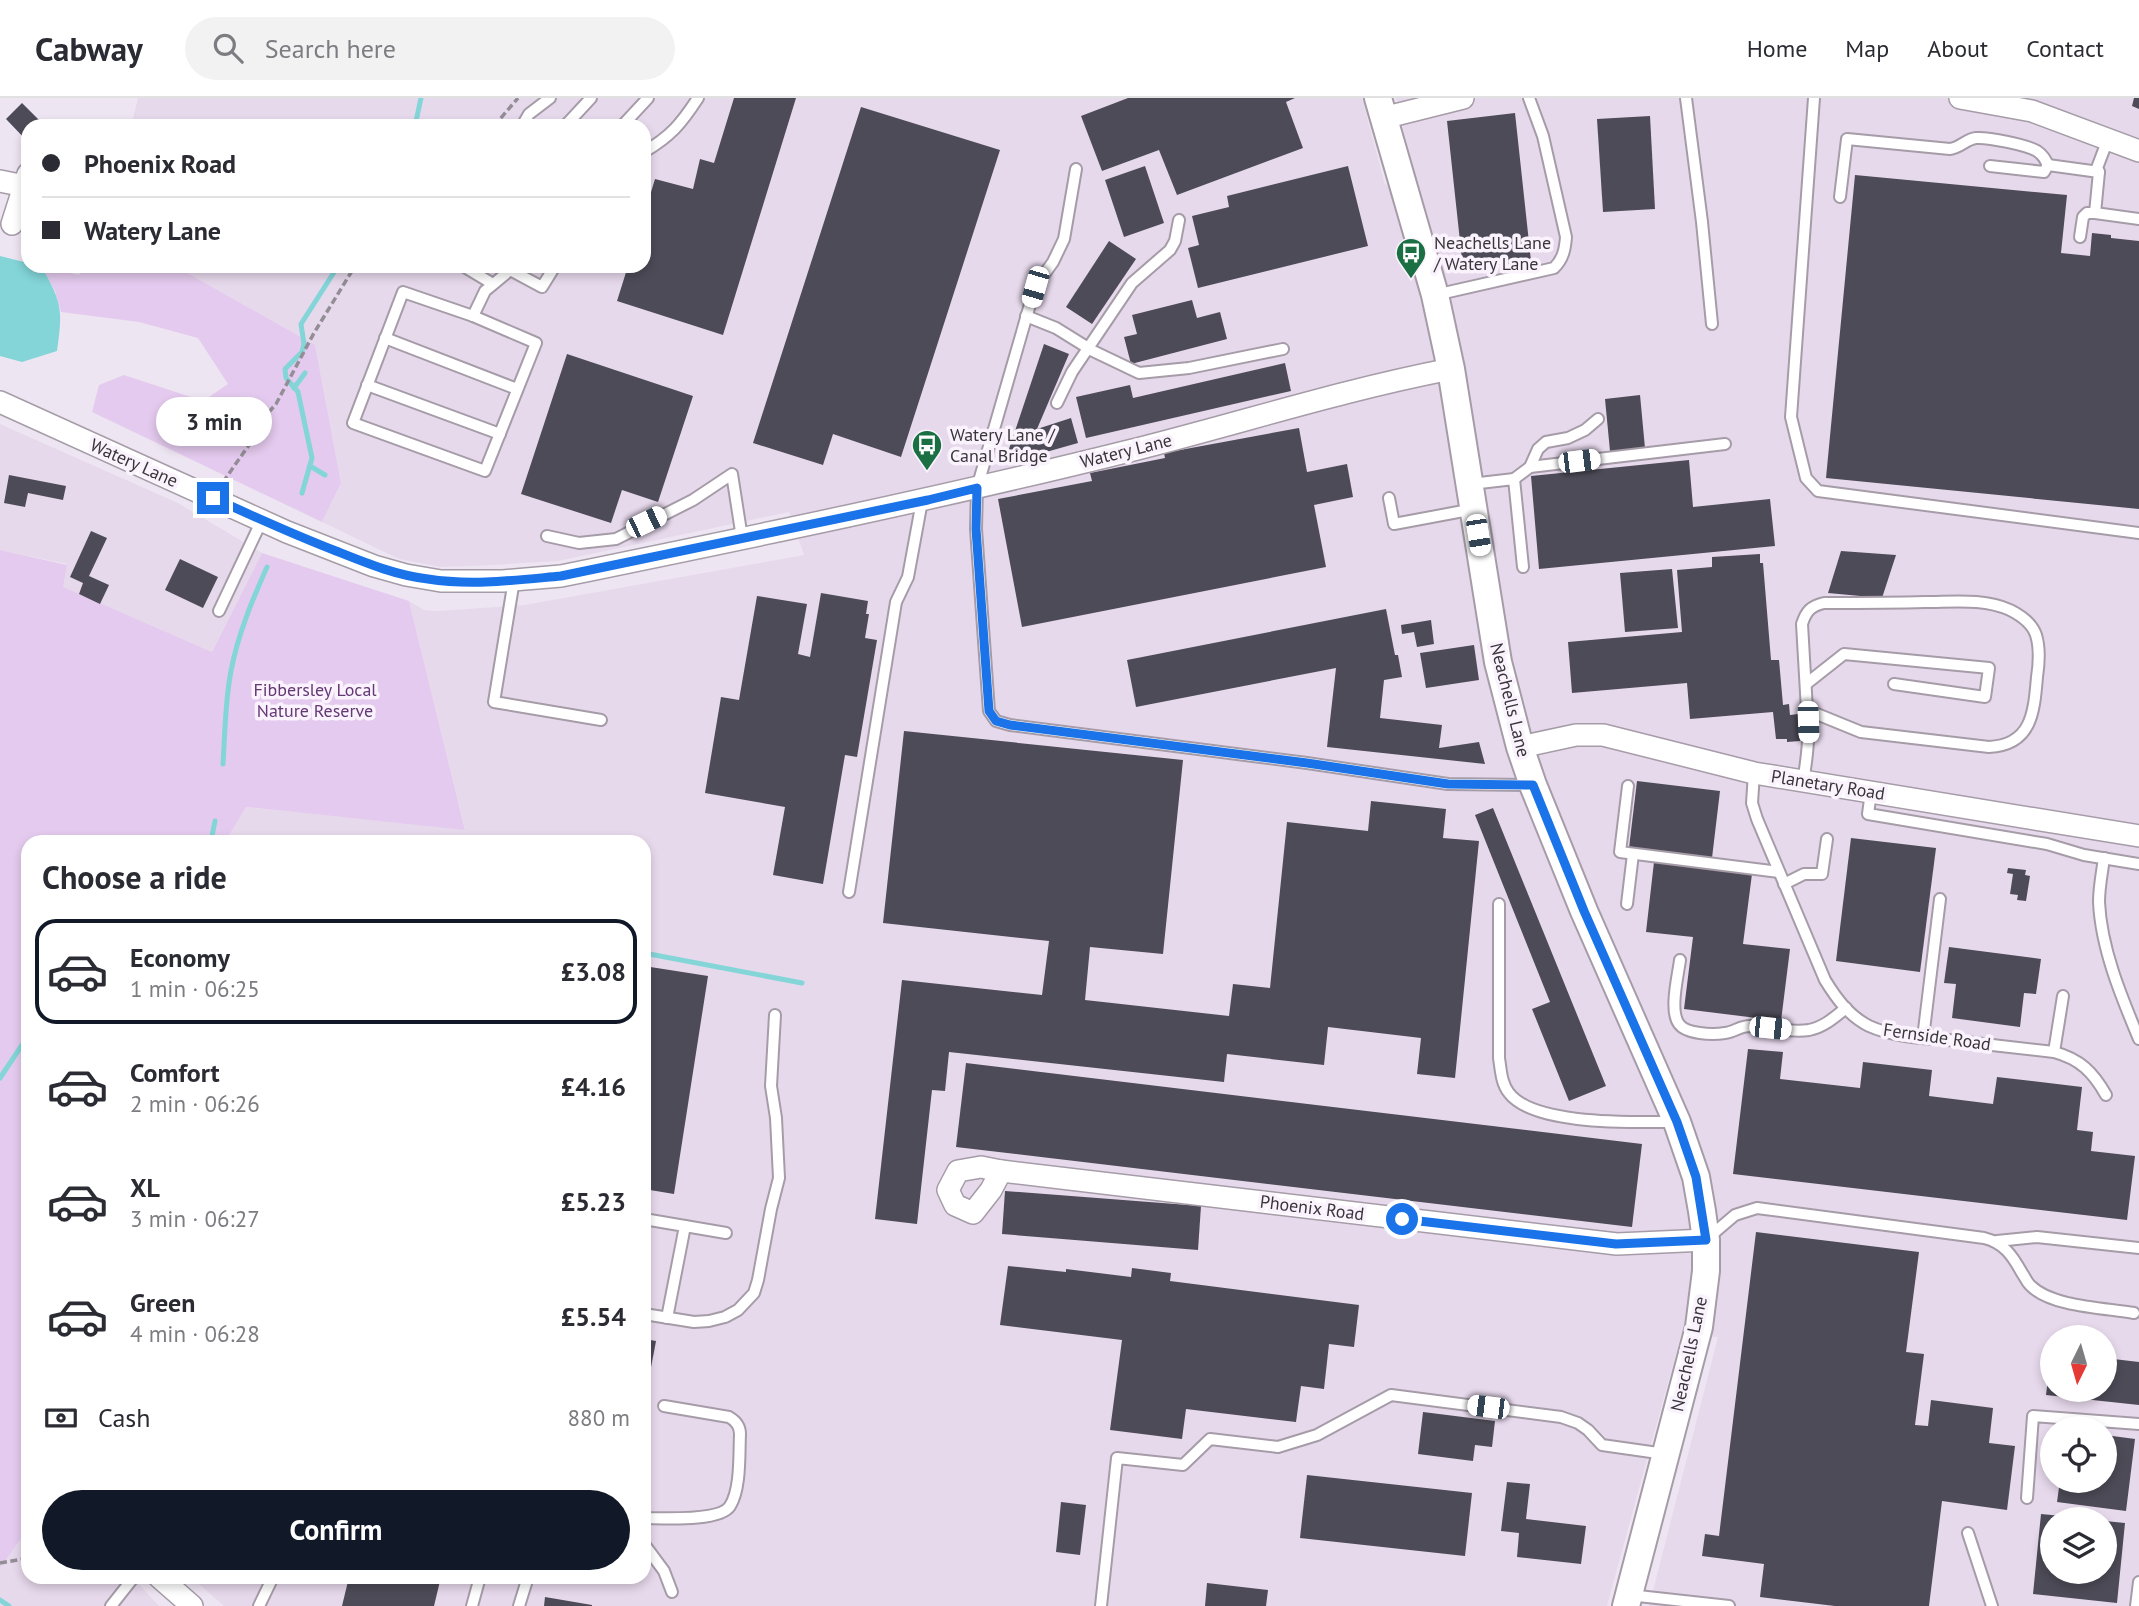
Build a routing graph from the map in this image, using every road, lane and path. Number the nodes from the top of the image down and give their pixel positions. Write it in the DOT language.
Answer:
graph roads {
  1 [pos="518,98"];
  2 [pos="550,98"];
  3 [pos="591,98"];
  4 [pos="649,98"];
  5 [pos="698,98"];
  6 [pos="1463,98"];
  7 [pos="1529,98"];
  8 [pos="1686,98"];
  9 [pos="1814,98"];
  10 [pos="1960,98"];
  11 [pos="1380,108"];
  12 [pos="500,119"];
  13 [pos="526,119"];
  14 [pos="572,119"];
  15 [pos="629,119"];
  16 [pos="2108,139"];
  17 [pos="651,148"];
  18 [pos="2139,151"];
  19 [pos="2048,165"];
  20 [pos="1990,166"];
  21 [pos="1076,169"];
  22 [pos="2099,172"];
  23 [pos="21,180"];
  24 [pos="0,181"];
  25 [pos="21,196"];
  26 [pos="1840,197"];
  27 [pos="2095,213"];
  28 [pos="2139,219"];
  29 [pos="1178,220"];
  30 [pos="12,224"];
  31 [pos="2080,236"];
  32 [pos="351,273"];
  33 [pos="477,273"];
  34 [pos="507,273"];
  35 [pos="521,273"];
  36 [pos="551,273"];
  37 [pos="493,284"];
  38 [pos="1434,295"];
  39 [pos="473,316"];
  40 [pos="1026,316"];
  41 [pos="1712,324"];
  42 [pos="385,338"];
  43 [pos="1088,348"];
  44 [pos="1283,349"];
  45 [pos="1451,369"];
  46 [pos="367,385"];
  47 [pos="517,389"];
  48 [pos="0,402"];
  49 [pos="1057,403"];
  50 [pos="1598,419"];
  51 [pos="500,434"];
  52 [pos="1725,444"];
  53 [pos="1530,467"];
  54 [pos="1514,479"];
  55 [pos="222,483"];
  56 [pos="977,488"];
  57 [pos="1472,496"];
  58 [pos="1390,498"];
  59 [pos="922,501"];
  60 [pos="262,520"];
  61 [pos="2139,533"];
  62 [pos="547,536"];
  63 [pos="741,538"];
  64 [pos="1523,567"];
  65 [pos="513,580"];
  66 [pos="219,611"];
  67 [pos="1806,684"];
  68 [pos="1894,684"];
  69 [pos="1807,710"];
  70 [pos="601,720"];
  71 [pos="1520,747"];
  72 [pos="1754,773"];
  73 [pos="1803,782"];
  74 [pos="1533,785"];
  75 [pos="1628,786"];
  76 [pos="1871,792"];
  77 [pos="2100,830"];
  78 [pos="2139,836"];
  79 [pos="1827,839"];
  80 [pos="1633,854"];
  81 [pos="2100,858"];
  82 [pos="2139,864"];
  83 [pos="1779,872"];
  84 [pos="1784,884"];
  85 [pos="849,892"];
  86 [pos="1940,899"];
  87 [pos="1499,904"];
  88 [pos="1627,904"];
  89 [pos="1680,960"];
  90 [pos="2063,996"];
  91 [pos="1846,1008"];
  92 [pos="775,1015"];
  93 [pos="1923,1038"];
  94 [pos="2139,1039"];
  95 [pos="2054,1052"];
  96 [pos="2106,1095"];
  97 [pos="1677,1122"];
  98 [pos="1001,1171"];
  99 [pos="651,1220"];
  100 [pos="685,1226"];
  101 [pos="726,1233"];
  102 [pos="1706,1240"];
  103 [pos="1997,1241"];
  104 [pos="2139,1248"];
  105 [pos="2134,1313"];
  106 [pos="651,1315"];
  107 [pos="667,1318"];
  108 [pos="664,1406"];
  109 [pos="2139,1424"];
  110 [pos="1665,1454"];
  111 [pos="2027,1498"];
  112 [pos="651,1518"];
  113 [pos="1968,1533"];
  114 [pos="651,1553"];
  115 [pos="21,1559"];
  116 [pos="0,1563"];
  117 [pos="2139,1581"];
  118 [pos="128,1584"];
  119 [pos="167,1584"];
  120 [pos="270,1584"];
  121 [pos="478,1584"];
  122 [pos="526,1584"];
  123 [pos="672,1592"];
  124 [pos="1628,1601"];
  125 [pos="1675,1603"];
  126 [pos="111,1606"];
  127 [pos="192,1606"];
  128 [pos="260,1606"];
  129 [pos="472,1606"];
  130 [pos="519,1606"];
  131 [pos="1101,1606"];
  132 [pos="1729,1606"];
  133 [pos="1992,1606"];
  134 [pos="2136,1606"];
  1 -- 12 [label="path"];
  2 -- 13 [label="lane"];
  3 -- 14 [label="lane"];
  4 -- 15 [label="lane"];
  5 -- 17 [label="lane"];
  6 -- 11 [label="street"];
  7 -- 38 [label="lane"];
  8 -- 41 [label="lane"];
  9 -- 61 [label="lane"];
  10 -- 16 [label="street"];
  11 -- 38 [label="street, Neachells Lane"];
  16 -- 18 [label="street"];
  16 -- 22 [label="lane"];
  19 -- 20 [label="lane"];
  19 -- 22 [label="lane"];
  19 -- 26 [label="lane"];
  21 -- 40 [label="lane"];
  22 -- 27 [label="lane"];
  23 -- 24 [label="street"];
  25 -- 30 [label="street"];
  27 -- 28 [label="lane"];
  27 -- 31 [label="lane"];
  29 -- 43 [label="lane"];
  32 -- 55 [label="path"];
  33 -- 37 [label="lane"];
  34 -- 37 [label="lane"];
  35 -- 36 [label="lane"];
  37 -- 39 [label="lane"];
  38 -- 45 [label="street, Neachells Lane"];
  39 -- 42 [label="lane"];
  39 -- 47 [label="lane"];
  40 -- 43 [label="lane"];
  40 -- 56 [label="lane"];
  42 -- 46 [label="lane"];
  42 -- 47 [label="lane"];
  43 -- 44 [label="lane"];
  43 -- 49 [label="lane"];
  45 -- 56 [label="street, Watery Lane"];
  45 -- 57 [label="street, Neachells Lane"];
  46 -- 51 [label="lane"];
  46 -- 51 [label="lane"];
  47 -- 51 [label="lane"];
  48 -- 60 [label="street, Watery Lane"];
  50 -- 53 [label="lane"];
  52 -- 53 [label="lane"];
  53 -- 54 [label="lane"];
  54 -- 57 [label="lane"];
  54 -- 64 [label="lane"];
  56 -- 59 [label="street, Watery Lane"];
  56 -- 74 [label="lane"];
  57 -- 58 [label="lane"];
  57 -- 71 [label="street, Neachells Lane"];
  59 -- 63 [label="street, Watery Lane"];
  59 -- 85 [label="lane"];
  60 -- 65 [label="street, Watery Lane"];
  60 -- 66 [label="lane"];
  62 -- 63 [label="lane"];
  63 -- 65 [label="street, Watery Lane"];
  65 -- 70 [label="lane"];
  67 -- 68 [label="lane"];
  67 -- 69 [label="lane"];
  67 -- 69 [label="lane"];
  69 -- 73 [label="lane"];
  71 -- 72 [label="street, Planetary Road"];
  71 -- 74 [label="street, Neachells Lane"];
  72 -- 73 [label="street, Planetary Road"];
  72 -- 83 [label="lane, Fernside Road"];
  73 -- 76 [label="street, Planetary Road"];
  74 -- 97 [label="street, Neachells Lane"];
  75 -- 80 [label="lane"];
  76 -- 77 [label="street, Planetary Road"];
  76 -- 81 [label="lane"];
  77 -- 78 [label="street, Planetary Road"];
  77 -- 81 [label="lane"];
  79 -- 84 [label="lane"];
  80 -- 83 [label="lane"];
  80 -- 88 [label="lane"];
  81 -- 82 [label="lane"];
  81 -- 94 [label="lane"];
  83 -- 84 [label="lane, Fernside Road"];
  84 -- 91 [label="lane, Fernside Road"];
  86 -- 93 [label="lane"];
  87 -- 97 [label="lane"];
  89 -- 91 [label="lane"];
  90 -- 95 [label="lane"];
  91 -- 93 [label="lane, Fernside Road"];
  92 -- 107 [label="lane"];
  93 -- 95 [label="lane, Fernside Road"];
  95 -- 96 [label="lane, Fernside Road"];
  97 -- 102 [label="street, Neachells Lane"];
  98 -- 102 [label="street, Phoenix Road"];
  99 -- 100 [label="lane"];
  100 -- 101 [label="lane"];
  100 -- 107 [label="lane"];
  102 -- 103 [label="lane"];
  102 -- 110 [label="street, Neachells Lane"];
  103 -- 104 [label="lane"];
  103 -- 105 [label="lane"];
  106 -- 107 [label="lane"];
  108 -- 112 [label="lane"];
  109 -- 111 [label="lane"];
  110 -- 124 [label="street, Neachells Lane"];
  110 -- 131 [label="lane"];
  113 -- 133 [label="lane"];
  114 -- 123 [label="lane"];
  115 -- 116 [label="path"];
  117 -- 134 [label="lane"];
  118 -- 126 [label="lane"];
  119 -- 127 [label="street"];
  120 -- 128 [label="lane"];
  121 -- 129 [label="lane"];
  122 -- 130 [label="lane"];
  124 -- 125 [label="lane"];
  125 -- 132 [label="lane"];
}
